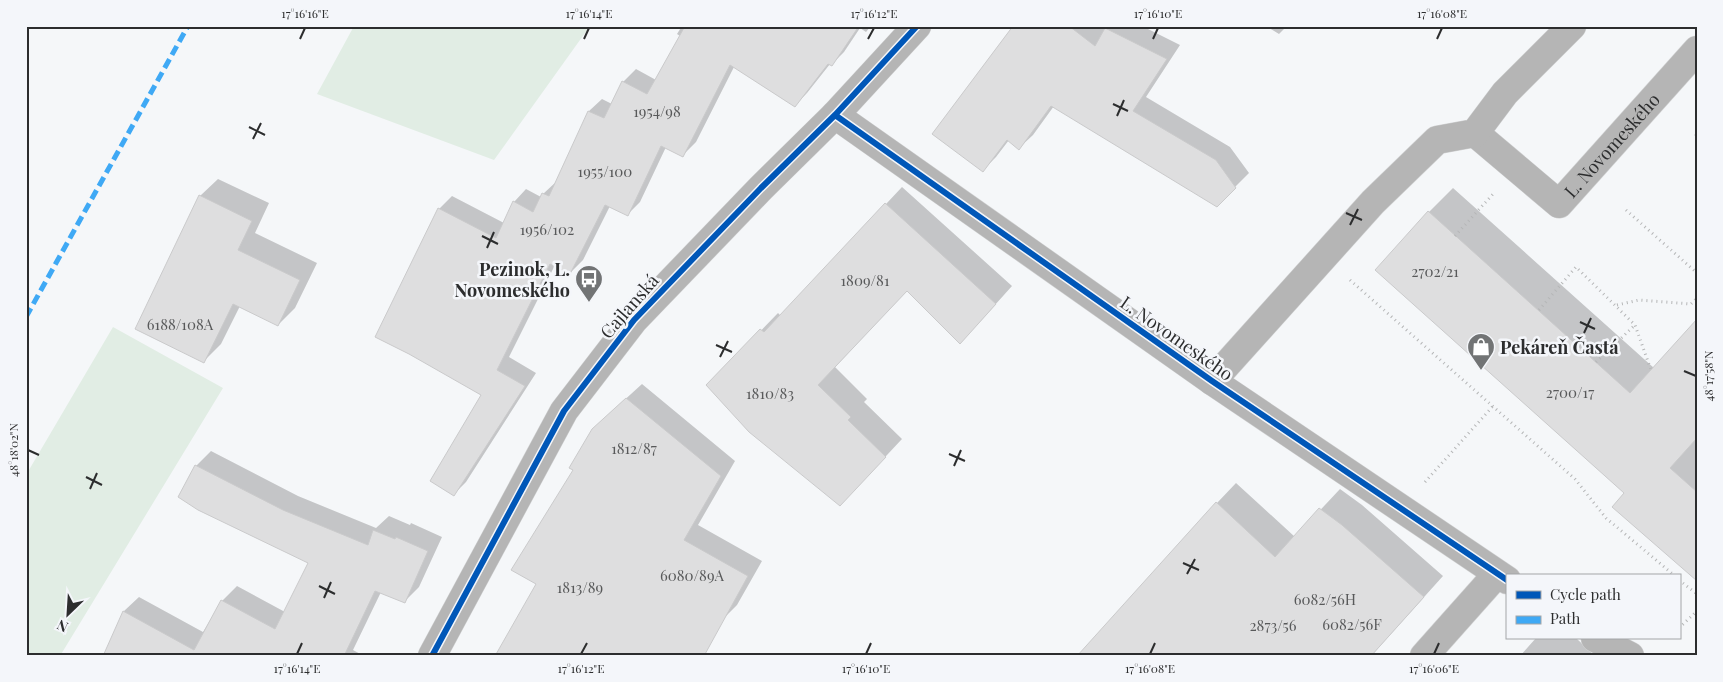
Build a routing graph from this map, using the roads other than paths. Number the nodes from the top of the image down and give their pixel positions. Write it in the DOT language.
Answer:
graph roads {
  1 [pos="917,26"];
  2 [pos="1572,26"];
  3 [pos="1697,50"];
  4 [pos="835,115"];
  5 [pos="1475,133"];
  6 [pos="1212,381"];
  7 [pos="1502,577"];
  8 [pos="1599,640"];
  9 [pos="432,656"];
  10 [pos="1424,656"];
  11 [pos="1630,656"];
  1 -- 4 [label="street, Cajlanská"];
  2 -- 5 [label="street"];
  3 -- 5 [label="street, L. Novomeského"];
  4 -- 6 [label="street, L. Novomeského"];
  4 -- 9 [label="street, Cajlanská"];
  5 -- 6 [label="street, L. Novomeského"];
  6 -- 7 [label="street, L. Novomeského"];
  7 -- 10 [label="street, L. Novomeského"];
  8 -- 11 [label="street"];
}
